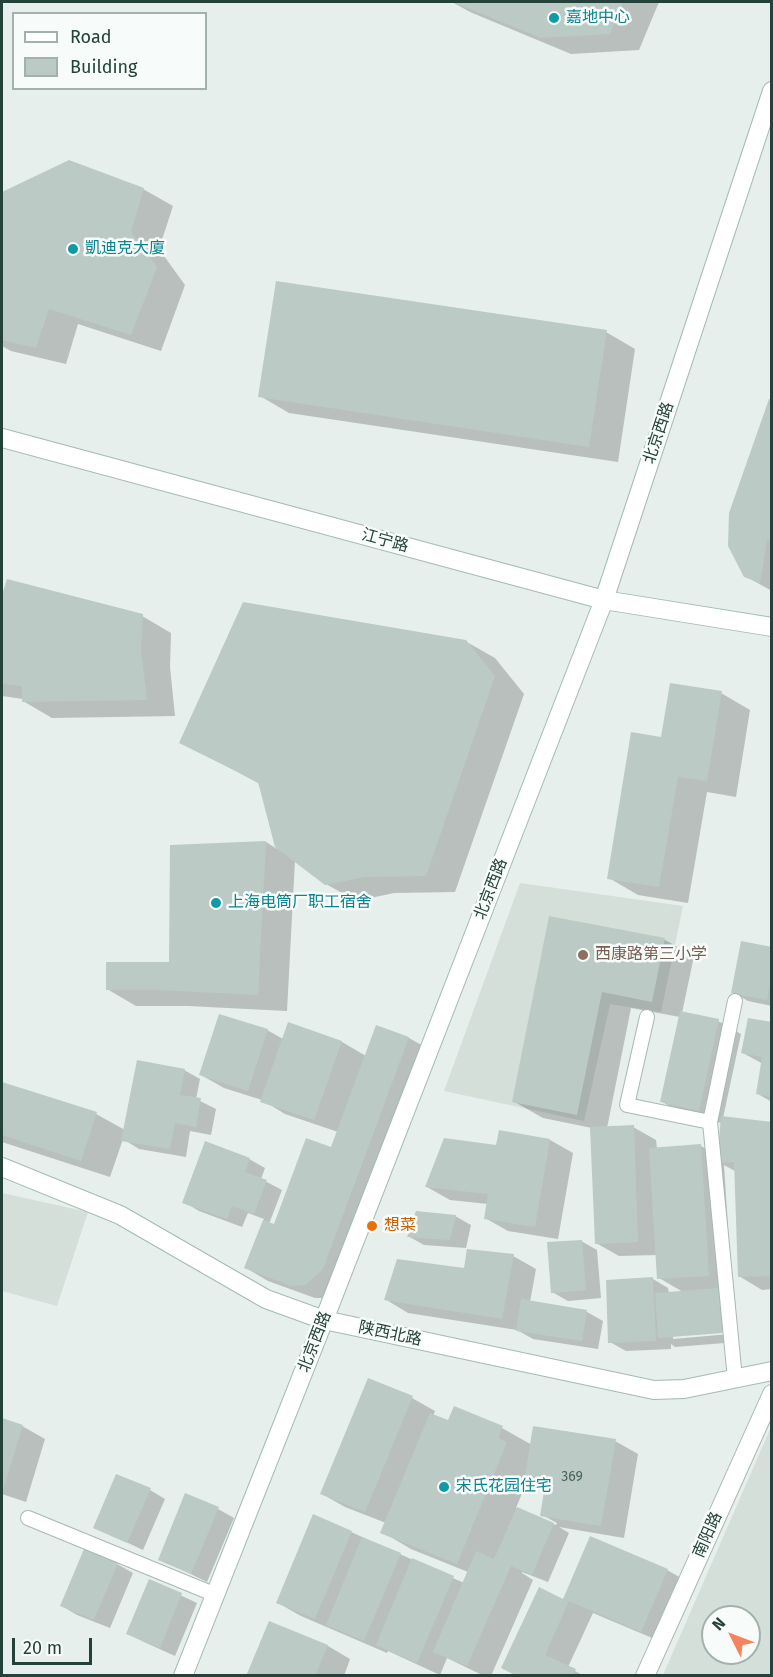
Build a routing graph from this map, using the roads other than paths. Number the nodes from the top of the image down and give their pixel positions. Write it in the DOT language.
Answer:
graph roads {
  1 [pos="771,95"];
  2 [pos="2,438"];
  3 [pos="604,600"];
  4 [pos="771,627"];
  5 [pos="735,1001"];
  6 [pos="647,1017"];
  7 [pos="710,1122"];
  8 [pos="2,1167"];
  9 [pos="324,1320"];
  10 [pos="771,1371"];
  11 [pos="735,1379"];
  12 [pos="771,1394"];
  13 [pos="28,1518"];
  14 [pos="216,1595"];
  15 [pos="183,1676"];
  16 [pos="645,1676"];
  1 -- 3 [label="main road, 北京西路"];
  2 -- 3 [label="main road, 江宁路"];
  3 -- 4 [label="main road, 江宁路"];
  3 -- 9 [label="main road, 北京西路"];
  5 -- 7 [label="lane"];
  6 -- 7 [label="lane"];
  7 -- 11 [label="lane"];
  8 -- 9 [label="main road, 陕西北路"];
  9 -- 11 [label="main road, 陕西北路"];
  9 -- 14 [label="main road, 北京西路"];
  10 -- 11 [label="main road, 陕西北路"];
  12 -- 16 [label="main road, 南阳路"];
  13 -- 14 [label="lane"];
  14 -- 15 [label="main road, 北京西路"];
}
